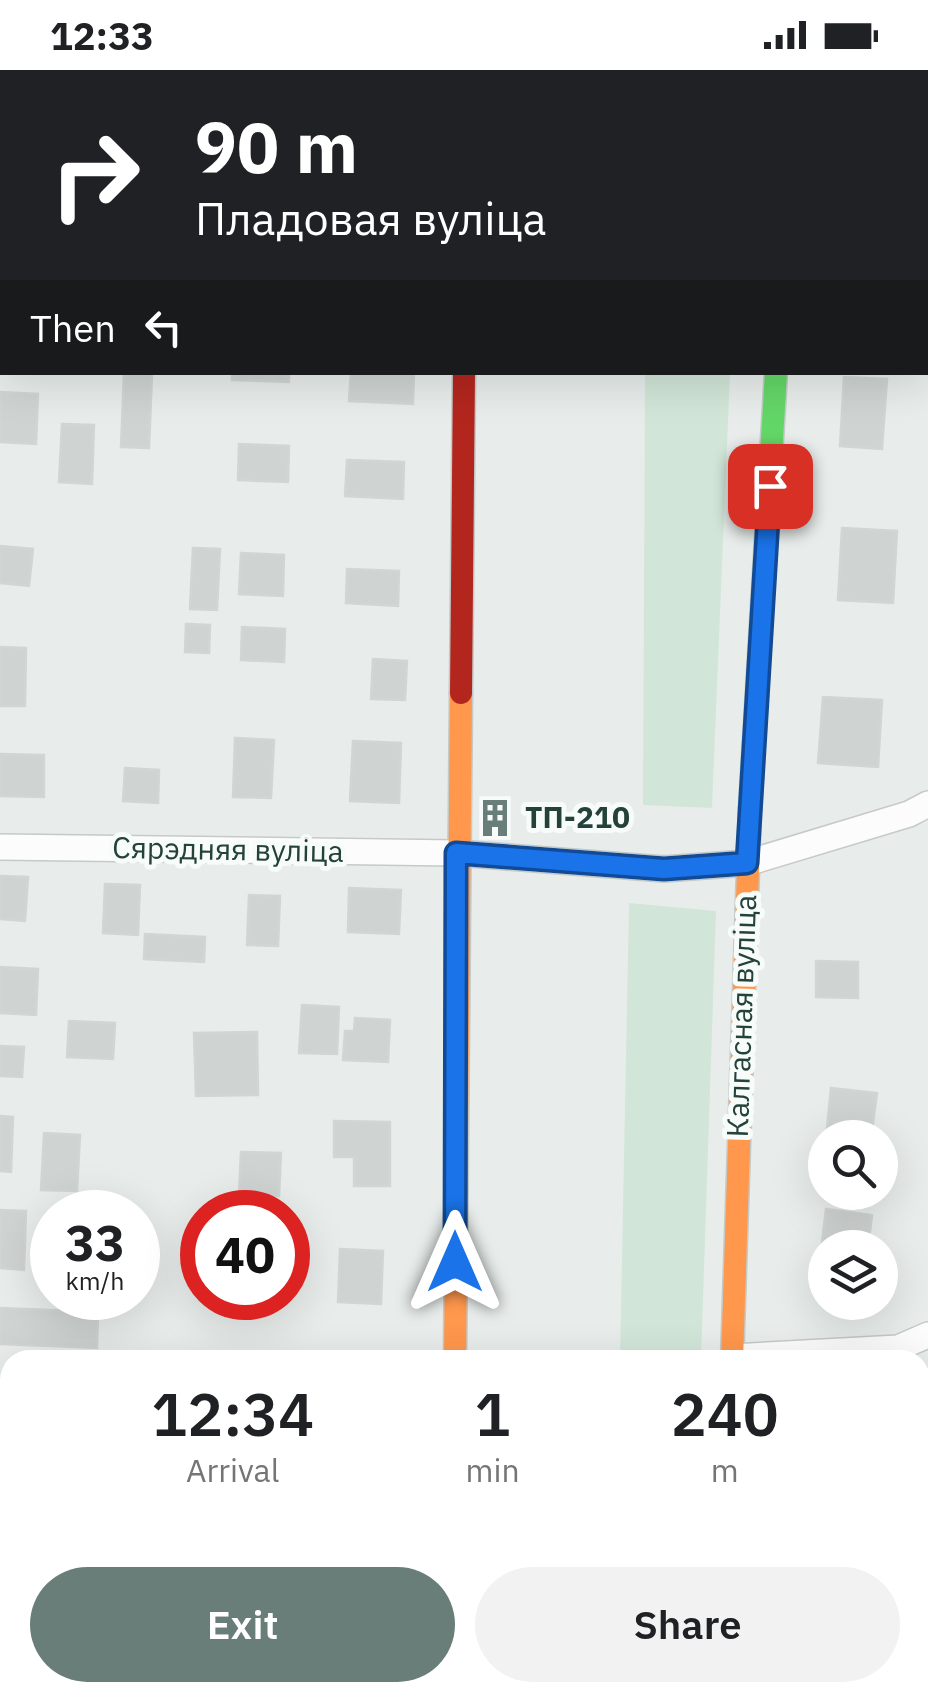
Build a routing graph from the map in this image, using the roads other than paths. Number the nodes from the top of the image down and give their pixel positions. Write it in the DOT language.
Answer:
graph roads {
  1 [pos="464,375"];
  2 [pos="776,375"];
  3 [pos="928,804"];
  4 [pos="0,847"];
  5 [pos="456,853"];
  6 [pos="747,863"];
  7 [pos="928,1335"];
  8 [pos="455,1350"];
  9 [pos="732,1350"];
  10 [pos="865,1350"];
  1 -- 5 [label="street"];
  2 -- 6 [label="street, Калгасная вуліца"];
  3 -- 6 [label="street, Сярэдняя вуліца"];
  4 -- 5 [label="street, Сярэдняя вуліца"];
  5 -- 6 [label="street, Сярэдняя вуліца"];
  5 -- 8 [label="street"];
  6 -- 9 [label="street, Калгасная вуліца"];
  7 -- 10 [label="street"];
}
